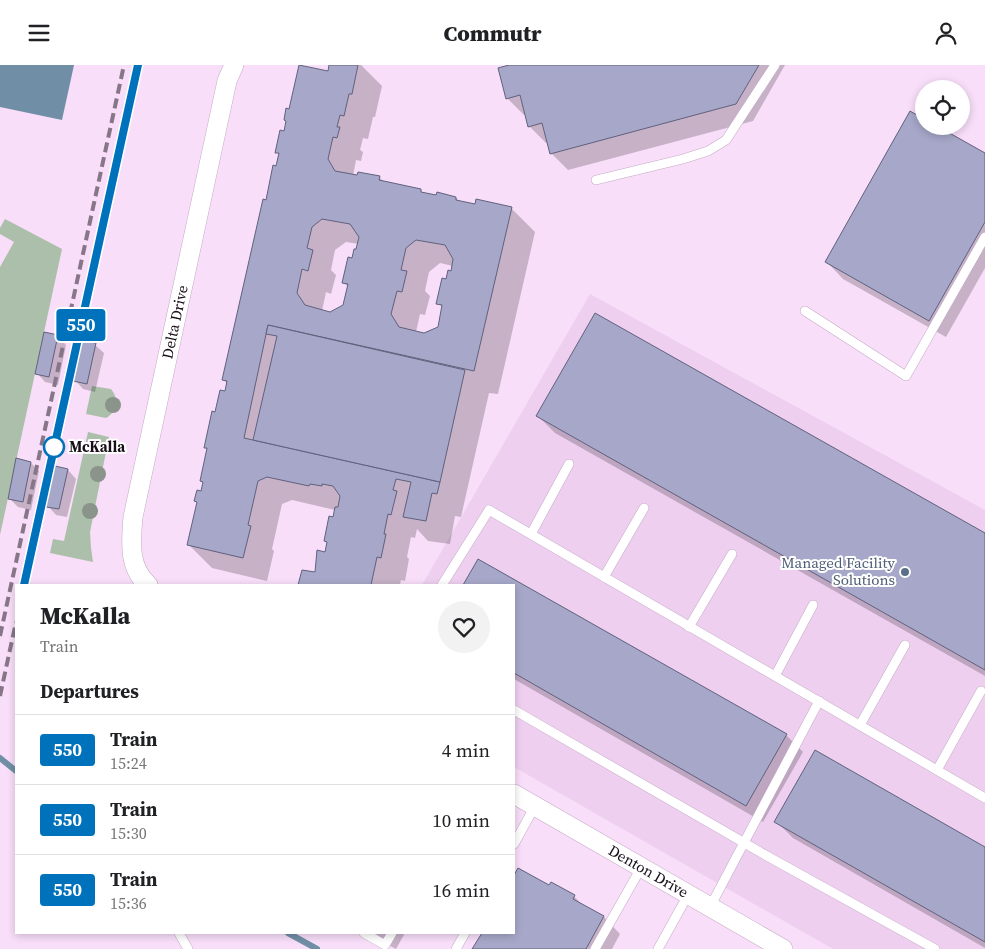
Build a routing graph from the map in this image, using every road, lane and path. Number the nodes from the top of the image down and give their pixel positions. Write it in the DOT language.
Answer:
graph roads {
  1 [pos="234,65"];
  2 [pos="775,65"];
  3 [pos="596,180"];
  4 [pos="985,237"];
  5 [pos="805,311"];
  6 [pos="569,464"];
  7 [pos="644,508"];
  8 [pos="530,534"];
  9 [pos="732,554"];
  10 [pos="604,577"];
  11 [pos="145,582"];
  12 [pos="443,584"];
  13 [pos="813,605"];
  14 [pos="690,627"];
  15 [pos="904,645"];
  16 [pos="775,676"];
  17 [pos="981,691"];
  18 [pos="819,701"];
  19 [pos="515,711"];
  20 [pos="860,725"];
  21 [pos="937,770"];
  22 [pos="515,795"];
  23 [pos="985,798"];
  24 [pos="535,806"];
  25 [pos="515,842"];
  26 [pos="744,843"];
  27 [pos="641,868"];
  28 [pos="688,895"];
  29 [pos="710,907"];
  30 [pos="180,934"];
  31 [pos="366,934"];
  32 [pos="391,934"];
  33 [pos="464,934"];
  34 [pos="188,949"];
  35 [pos="456,949"];
  36 [pos="595,949"];
  37 [pos="658,949"];
  38 [pos="783,949"];
  39 [pos="935,949"];
  1 -- 11 [label="street, Delta Drive"];
  2 -- 3 [label="lane"];
  4 -- 5 [label="lane"];
  6 -- 8 [label="lane"];
  7 -- 10 [label="lane"];
  8 -- 10 [label="lane"];
  8 -- 12 [label="lane"];
  9 -- 14 [label="lane"];
  10 -- 14 [label="lane"];
  13 -- 16 [label="lane"];
  14 -- 16 [label="lane"];
  15 -- 20 [label="lane"];
  16 -- 18 [label="lane"];
  17 -- 21 [label="lane"];
  18 -- 20 [label="lane"];
  18 -- 26 [label="lane"];
  19 -- 26 [label="lane"];
  20 -- 21 [label="lane"];
  21 -- 23 [label="lane"];
  22 -- 24 [label="street, Denton Drive"];
  24 -- 25 [label="lane"];
  24 -- 27 [label="street, Denton Drive"];
  26 -- 29 [label="lane"];
  26 -- 39 [label="lane"];
  27 -- 28 [label="street, Denton Drive"];
  27 -- 36 [label="lane"];
  28 -- 29 [label="street, Denton Drive"];
  28 -- 37 [label="lane"];
  29 -- 38 [label="street, Denton Drive"];
  30 -- 34 [label="lane"];
  31 -- 32 [label="lane"];
  33 -- 35 [label="lane"];
}
